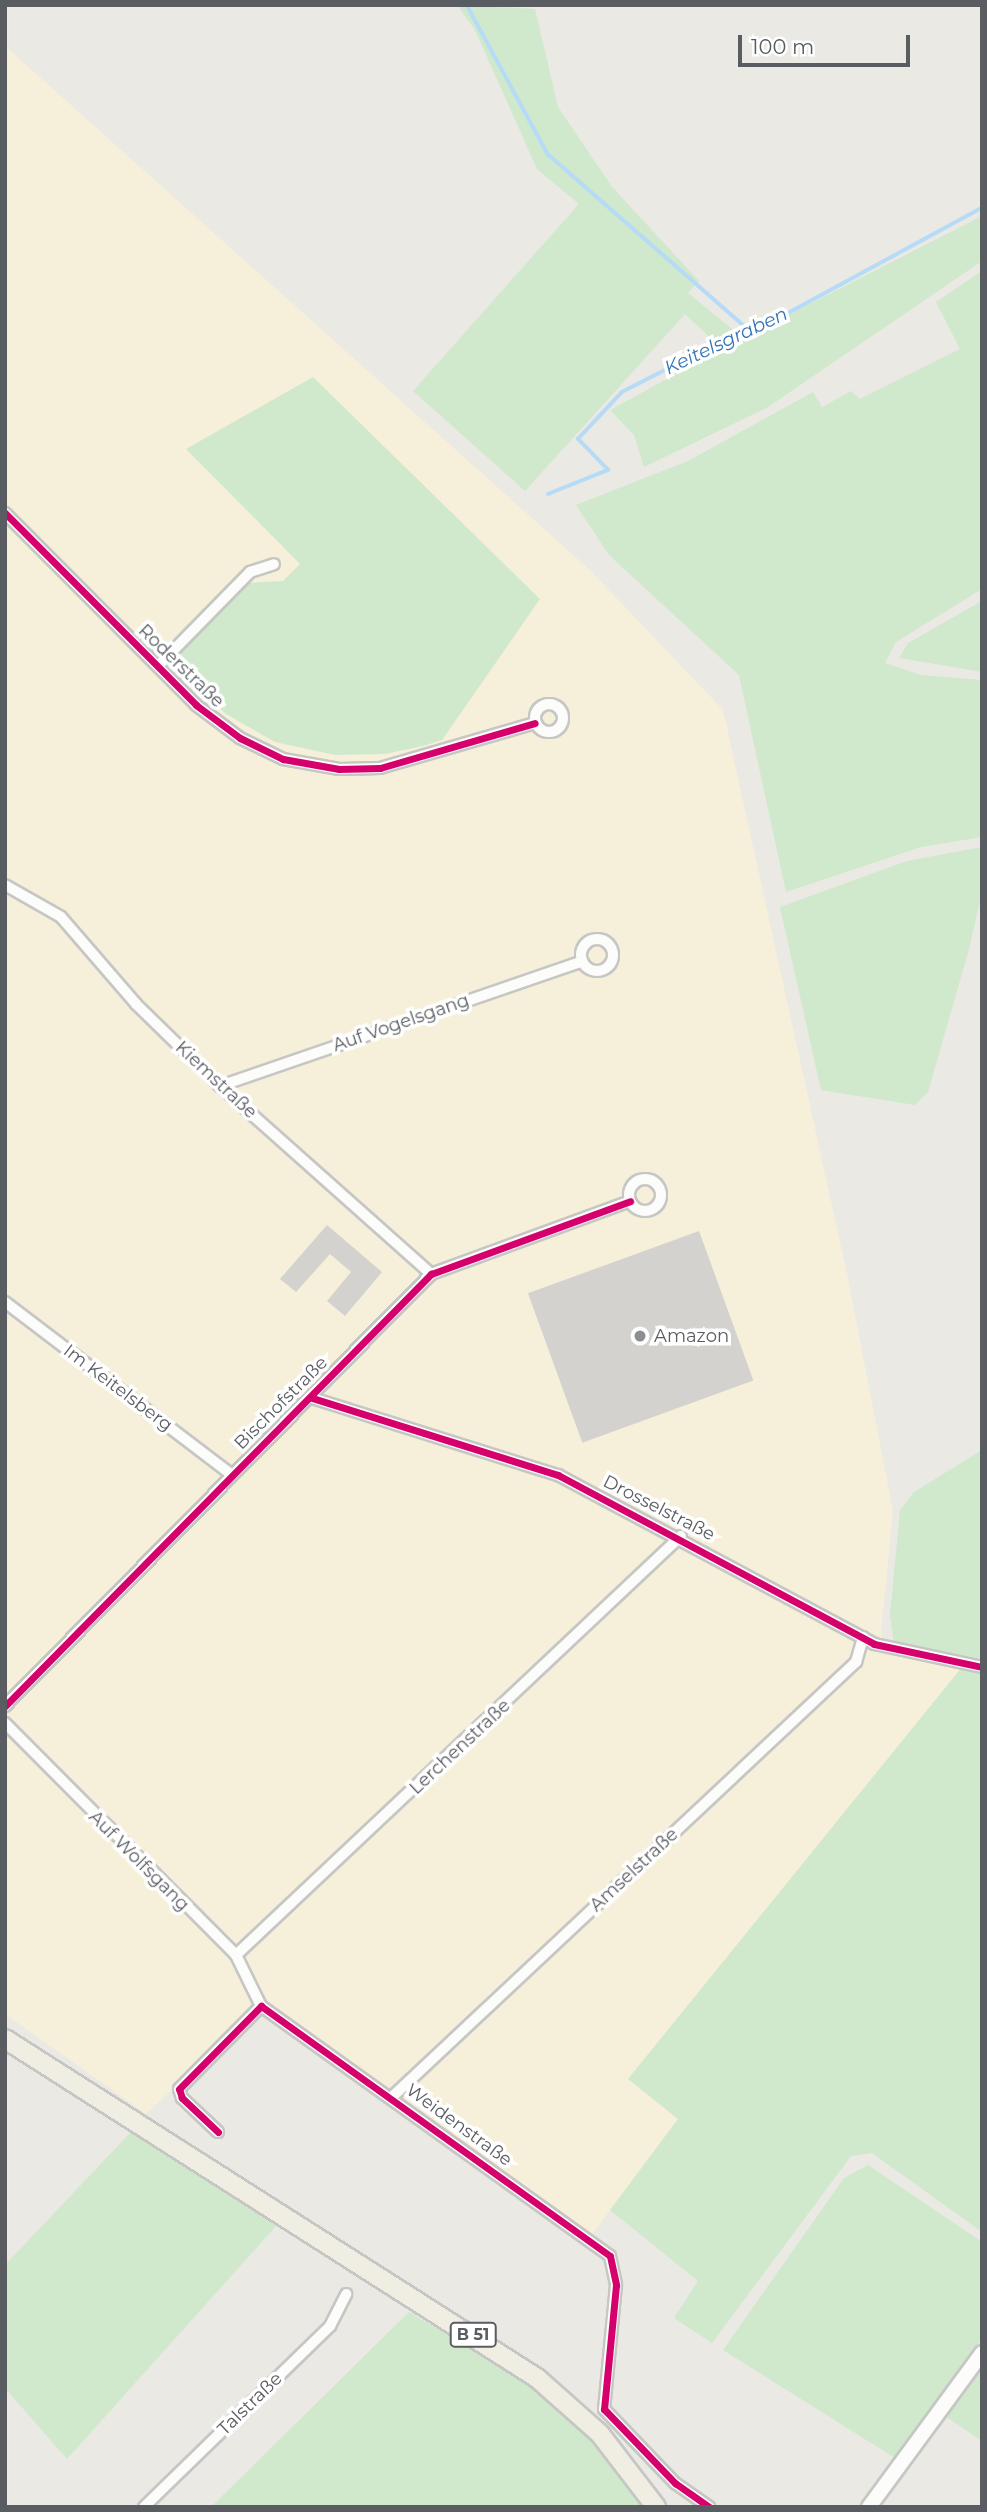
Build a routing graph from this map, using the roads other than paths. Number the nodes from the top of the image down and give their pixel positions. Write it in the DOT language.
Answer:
graph roads {
  1 [pos="5,513"];
  2 [pos="274,564"];
  3 [pos="158,666"];
  4 [pos="535,723"];
  5 [pos="5,885"];
  6 [pos="582,961"];
  7 [pos="220,1086"];
  8 [pos="630,1201"];
  9 [pos="431,1274"];
  10 [pos="5,1302"];
  11 [pos="312,1398"];
  12 [pos="232,1475"];
  13 [pos="681,1536"];
  14 [pos="863,1637"];
  15 [pos="982,1667"];
  16 [pos="5,1706"];
  17 [pos="5,1723"];
  18 [pos="236,1955"];
  19 [pos="261,2006"];
  20 [pos="5,2039"];
  21 [pos="393,2096"];
  22 [pos="218,2132"];
  23 [pos="346,2294"];
  24 [pos="982,2353"];
  25 [pos="144,2507"];
  26 [pos="656,2507"];
  27 [pos="709,2507"];
  28 [pos="869,2507"];
  1 -- 3 [label="street, Roderstraße"];
  2 -- 3 [label="street, Roderstraße"];
  3 -- 4 [label="street, Roderstraße"];
  5 -- 7 [label="street, Kiemstraße"];
  6 -- 7 [label="street, Auf Vogelsgang"];
  7 -- 9 [label="street, Kiemstraße"];
  8 -- 9 [label="street, Bischofstraße"];
  9 -- 11 [label="street, Bischofstraße"];
  10 -- 12 [label="street, Im Keitelsberg"];
  11 -- 12 [label="street, Bischofstraße"];
  11 -- 13 [label="street, Drosselstraße"];
  12 -- 16 [label="street, Bischofstraße"];
  13 -- 14 [label="street, Drosselstraße"];
  13 -- 18 [label="street, Lerchenstraße"];
  14 -- 15 [label="street, Drosselstraße"];
  14 -- 21 [label="street, Amselstraße"];
  17 -- 18 [label="street, Auf Wolfsgang"];
  18 -- 19 [label="street, Auf Wolfsgang"];
  19 -- 21 [label="street, Weidenstraße"];
  19 -- 22 [label="street"];
  20 -- 26 [label="highway, B 51"];
  21 -- 27 [label="street, Weidenstraße"];
  23 -- 25 [label="street, Talstraße"];
  24 -- 28 [label="main road"];
}
